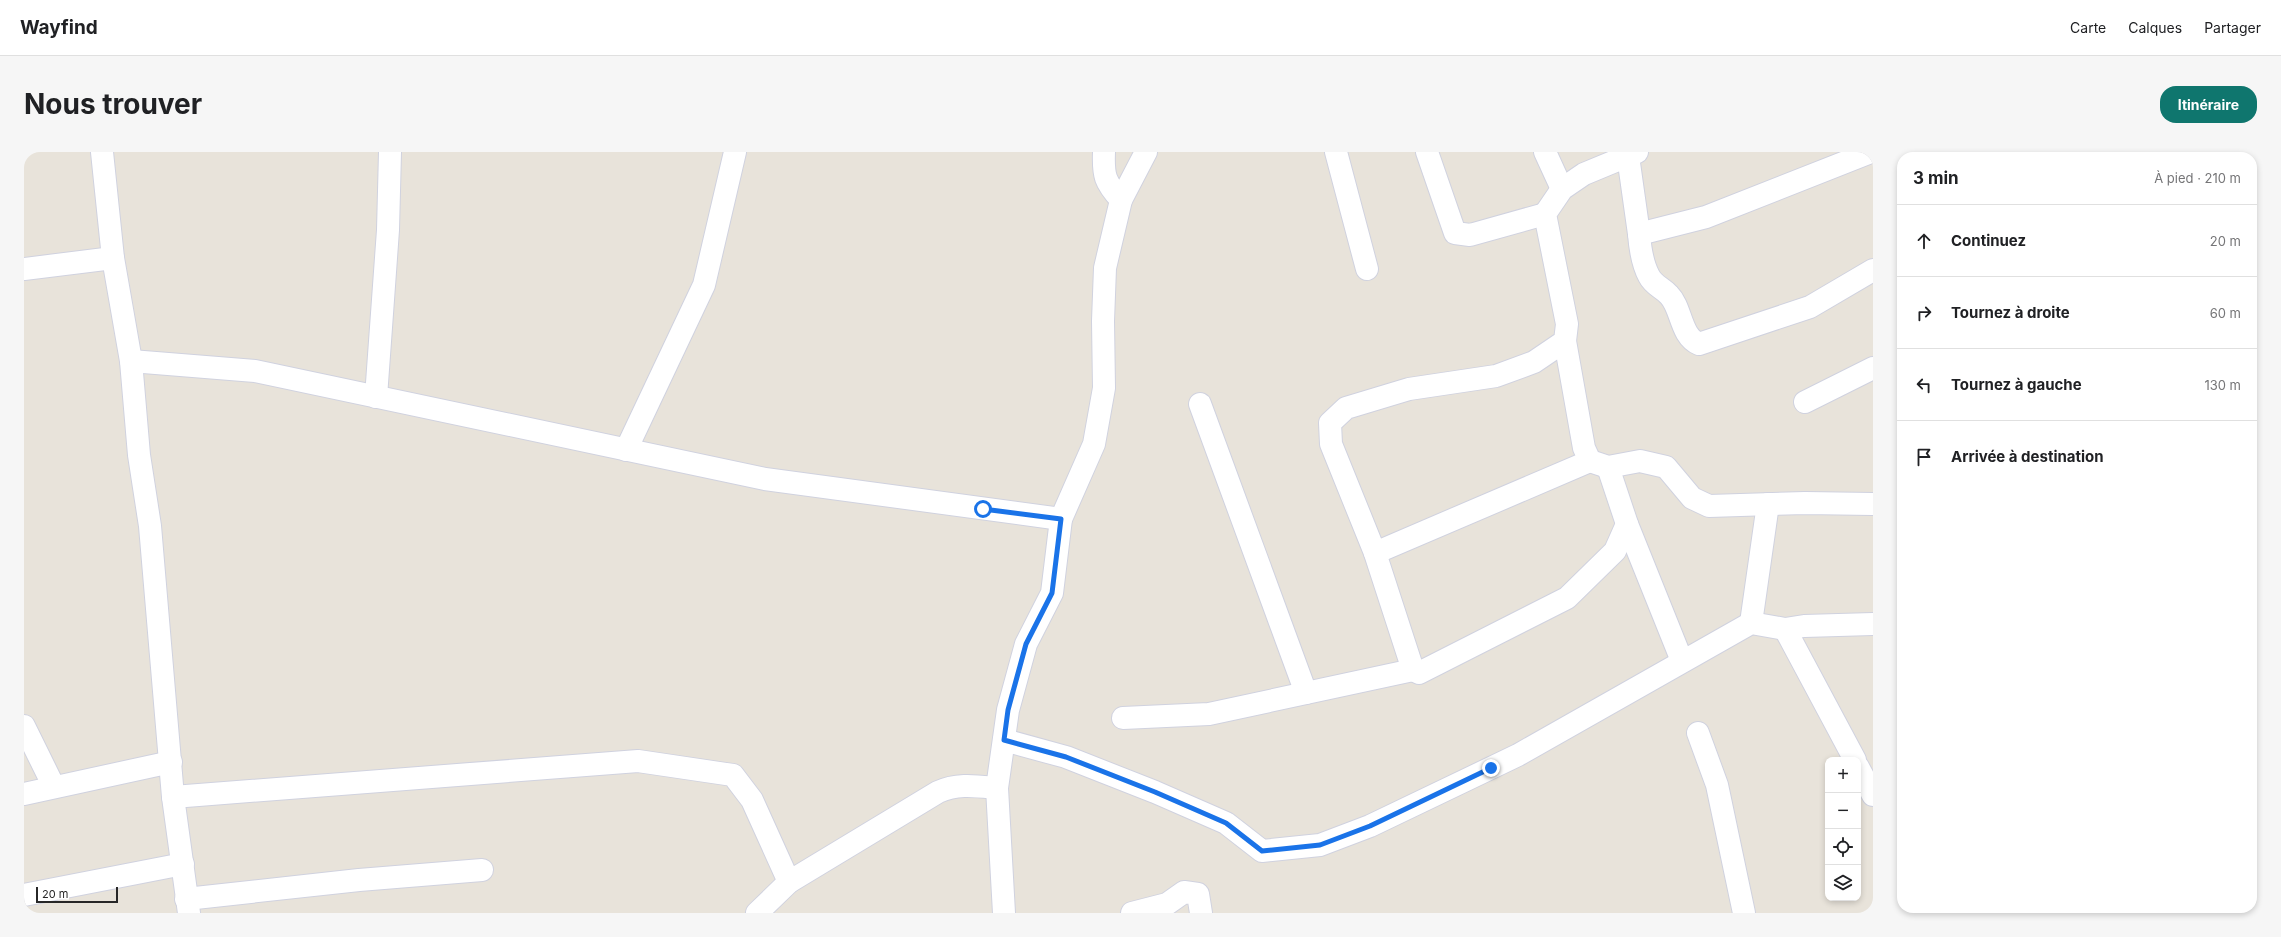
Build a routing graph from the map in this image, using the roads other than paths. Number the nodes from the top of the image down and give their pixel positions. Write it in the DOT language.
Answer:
graph roads {
  1 [pos="102,152"];
  2 [pos="390,152"];
  3 [pos="735,152"];
  4 [pos="1104,152"];
  5 [pos="1146,152"];
  6 [pos="1336,152"];
  7 [pos="1427,152"];
  8 [pos="1545,152"];
  9 [pos="1871,152"];
  10 [pos="1632,154"];
  11 [pos="1562,189"];
  12 [pos="1121,200"];
  13 [pos="1545,214"];
  14 [pos="1639,234"];
  15 [pos="113,258"];
  16 [pos="24,269"];
  17 [pos="1367,269"];
  18 [pos="1873,270"];
  19 [pos="1566,341"];
  20 [pos="131,361"];
  21 [pos="1873,368"];
  22 [pos="376,397"];
  23 [pos="1805,402"];
  24 [pos="1200,404"];
  25 [pos="626,450"];
  26 [pos="1599,464"];
  27 [pos="1768,504"];
  28 [pos="1873,504"];
  29 [pos="1061,519"];
  30 [pos="1627,524"];
  31 [pos="1375,553"];
  32 [pos="1751,624"];
  33 [pos="1873,624"];
  34 [pos="1786,629"];
  35 [pos="1682,661"];
  36 [pos="1412,670"];
  37 [pos="1306,693"];
  38 [pos="1123,718"];
  39 [pos="24,726"];
  40 [pos="1698,733"];
  41 [pos="1004,740"];
  42 [pos="1852,757"];
  43 [pos="171,762"];
  44 [pos="1861,773"];
  45 [pos="54,787"];
  46 [pos="997,788"];
  47 [pos="24,794"];
  48 [pos="1873,795"];
  49 [pos="174,797"];
  50 [pos="183,864"];
  51 [pos="482,870"];
  52 [pos="789,882"];
  53 [pos="24,895"];
  54 [pos="188,906"];
  55 [pos="757,913"];
  56 [pos="1006,913"];
  57 [pos="1132,913"];
  58 [pos="1201,913"];
  59 [pos="1744,913"];
  1 -- 15 [label="street"];
  2 -- 22 [label="street"];
  3 -- 25 [label="street"];
  4 -- 12 [label="street"];
  5 -- 12 [label="street"];
  6 -- 17 [label="street"];
  7 -- 13 [label="street"];
  8 -- 11 [label="street"];
  9 -- 14 [label="street"];
  10 -- 11 [label="street"];
  10 -- 14 [label="street"];
  11 -- 13 [label="street"];
  12 -- 29 [label="street"];
  13 -- 19 [label="street"];
  14 -- 18 [label="street"];
  15 -- 16 [label="street"];
  15 -- 20 [label="street"];
  19 -- 26 [label="street"];
  19 -- 31 [label="street"];
  20 -- 22 [label="street"];
  20 -- 43 [label="street"];
  21 -- 23 [label="street"];
  22 -- 25 [label="street"];
  24 -- 37 [label="street"];
  25 -- 29 [label="street"];
  26 -- 27 [label="street"];
  26 -- 30 [label="street"];
  26 -- 31 [label="street"];
  27 -- 28 [label="street"];
  27 -- 32 [label="street"];
  29 -- 41 [label="street"];
  30 -- 35 [label="street"];
  30 -- 36 [label="street"];
  31 -- 36 [label="street"];
  32 -- 34 [label="street"];
  32 -- 35 [label="street"];
  33 -- 34 [label="street"];
  34 -- 42 [label="street"];
  35 -- 41 [label="street"];
  36 -- 37 [label="street"];
  37 -- 38 [label="street"];
  39 -- 45 [label="street"];
  40 -- 59 [label="street"];
  41 -- 46 [label="street"];
  43 -- 45 [label="street"];
  43 -- 49 [label="street"];
  44 -- 48 [label="street"];
  45 -- 47 [label="street"];
  46 -- 52 [label="street"];
  46 -- 56 [label="street"];
  49 -- 50 [label="street"];
  49 -- 52 [label="street"];
  50 -- 53 [label="street"];
  50 -- 54 [label="street"];
  51 -- 54 [label="street"];
  52 -- 55 [label="street"];
  57 -- 58 [label="street"];
}
